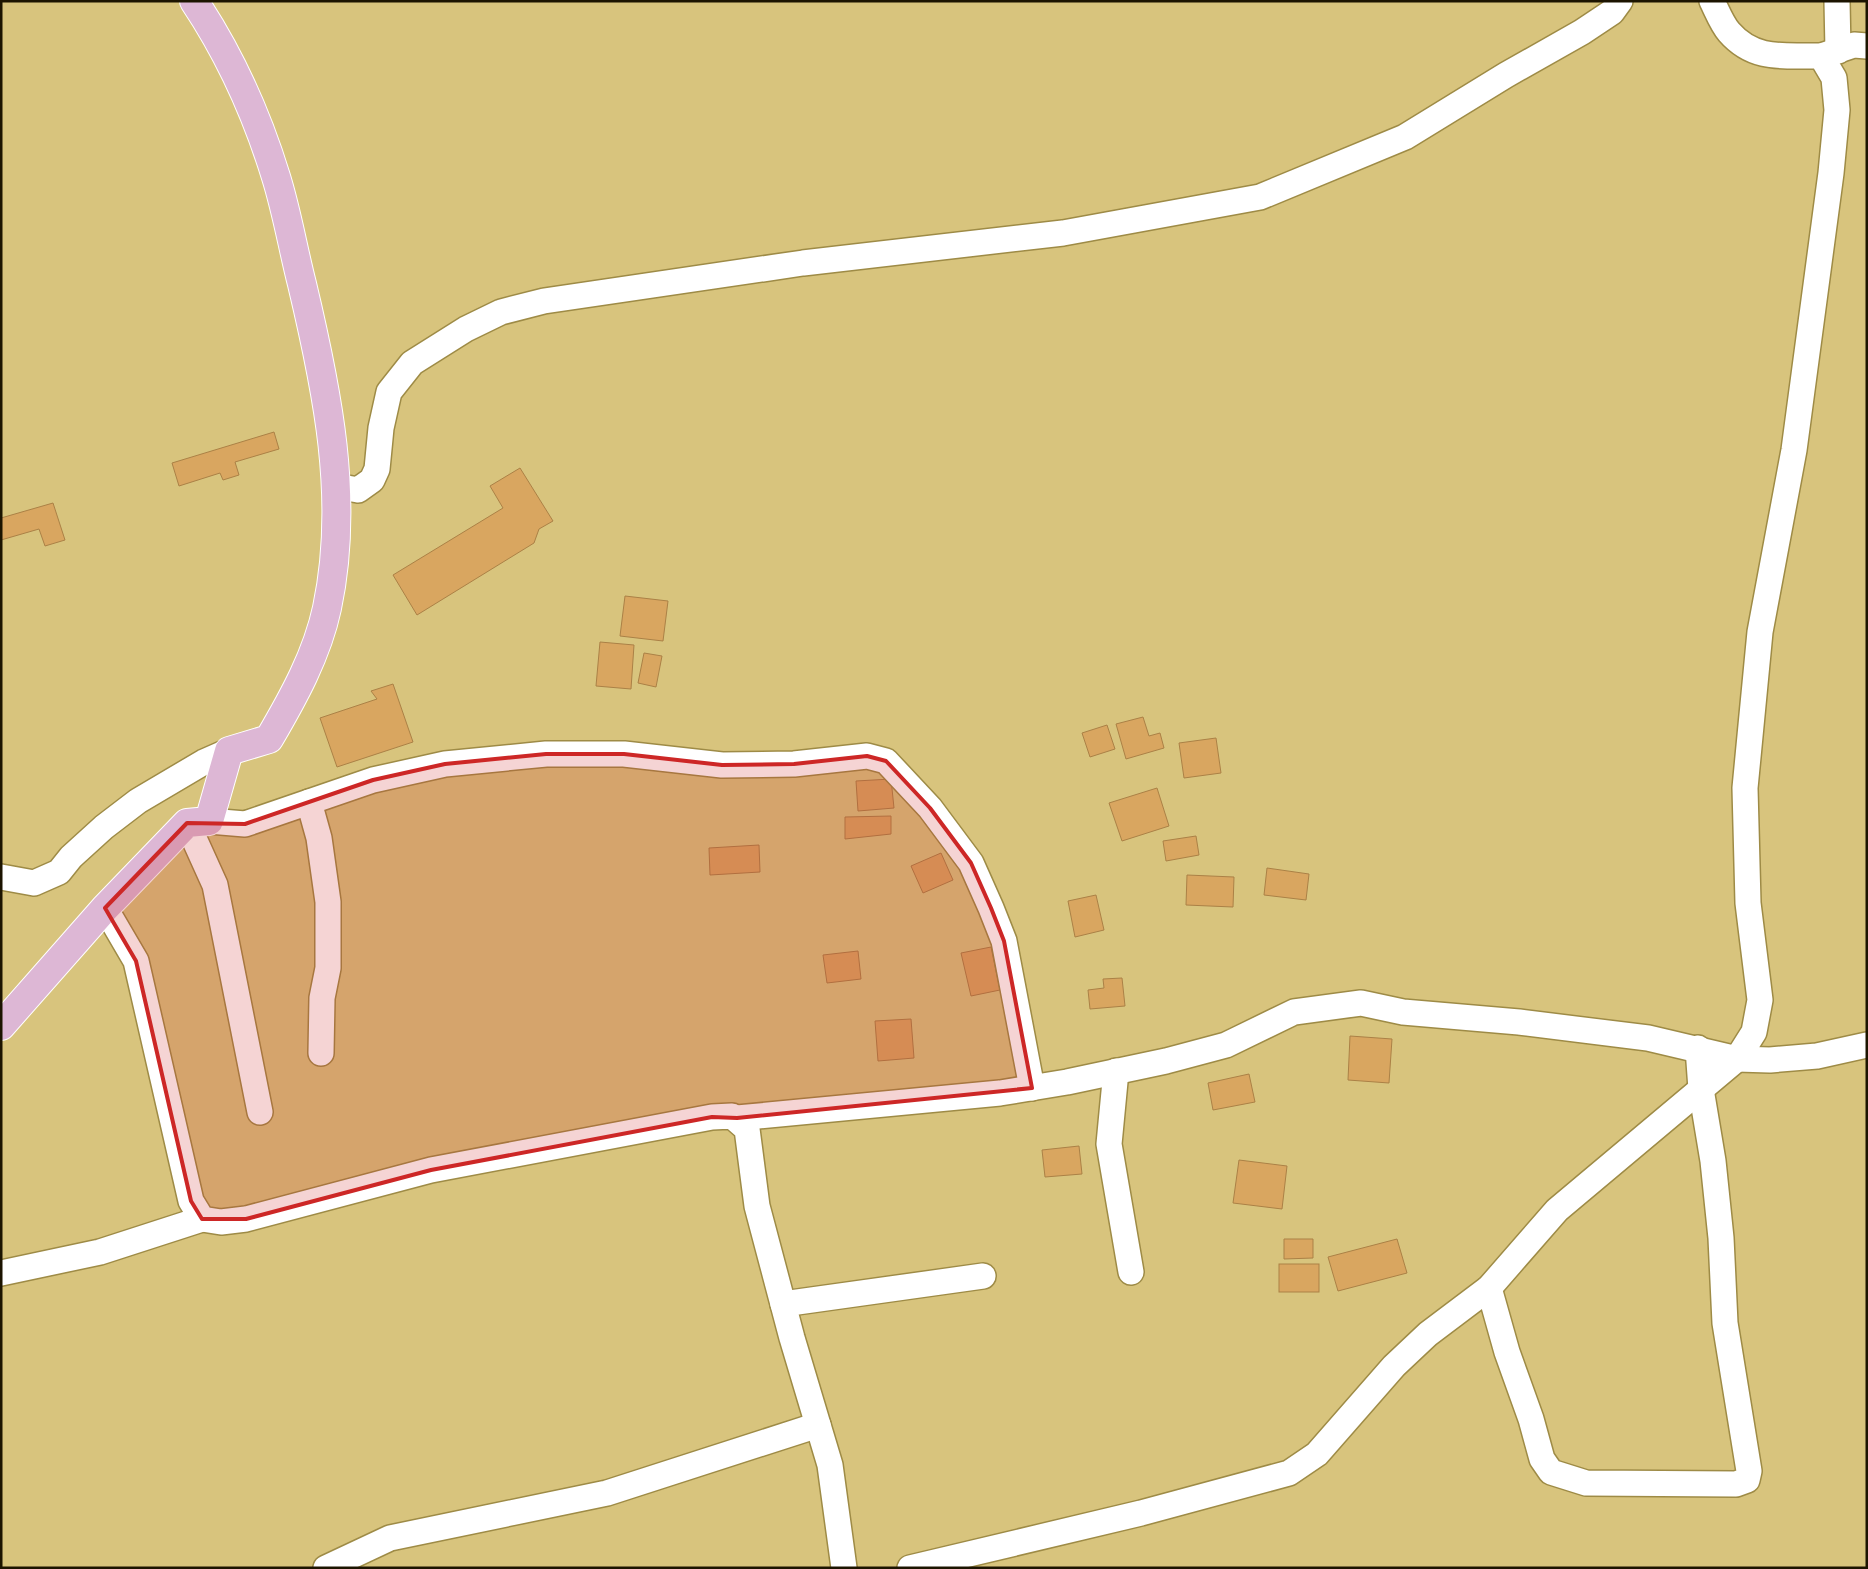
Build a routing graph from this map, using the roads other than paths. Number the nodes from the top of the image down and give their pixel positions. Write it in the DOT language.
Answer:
graph roads {
  1 [pos="194,1"];
  2 [pos="1620,1"];
  3 [pos="1712,1"];
  4 [pos="1837,1"];
  5 [pos="1867,46"];
  6 [pos="1829,54"];
  7 [pos="336,486"];
  8 [pos="229,751"];
  9 [pos="309,802"];
  10 [pos="198,822"];
  11 [pos="1,877"];
  12 [pos="106,908"];
  13 [pos="1,1026"];
  14 [pos="1867,1046"];
  15 [pos="1698,1048"];
  16 [pos="321,1054"];
  17 [pos="1737,1058"];
  18 [pos="1116,1071"];
  19 [pos="1032,1088"];
  20 [pos="1701,1089"];
  21 [pos="260,1112"];
  22 [pos="737,1118"];
  23 [pos="202,1219"];
  24 [pos="1131,1272"];
  25 [pos="1,1273"];
  26 [pos="982,1276"];
  27 [pos="1489,1288"];
  28 [pos="783,1304"];
  29 [pos="818,1425"];
  30 [pos="326,1568"];
  31 [pos="844,1568"];
  32 [pos="910,1568"];
  1 -- 7 [label="main road"];
  2 -- 7 [label="street"];
  3 -- 6 [label="street"];
  4 -- 6 [label="street"];
  5 -- 6 [label="street"];
  6 -- 17 [label="street"];
  7 -- 8 [label="main road"];
  8 -- 10 [label="main road"];
  8 -- 11 [label="street"];
  9 -- 10 [label="street"];
  9 -- 16 [label="street"];
  9 -- 19 [label="street"];
  10 -- 12 [label="main road"];
  10 -- 21 [label="street"];
  12 -- 13 [label="main road"];
  12 -- 23 [label="street"];
  14 -- 17 [label="street"];
  15 -- 17 [label="street"];
  15 -- 18 [label="street"];
  15 -- 20 [label="street"];
  17 -- 20 [label="street"];
  18 -- 19 [label="street"];
  18 -- 24 [label="street"];
  19 -- 22 [label="street"];
  20 -- 27 [label="street"];
  20 -- 27 [label="street"];
  22 -- 23 [label="street"];
  22 -- 28 [label="street"];
  23 -- 25 [label="street"];
  26 -- 28 [label="street"];
  27 -- 32 [label="street"];
  28 -- 29 [label="street"];
  29 -- 30 [label="street"];
  29 -- 31 [label="street"];
}
